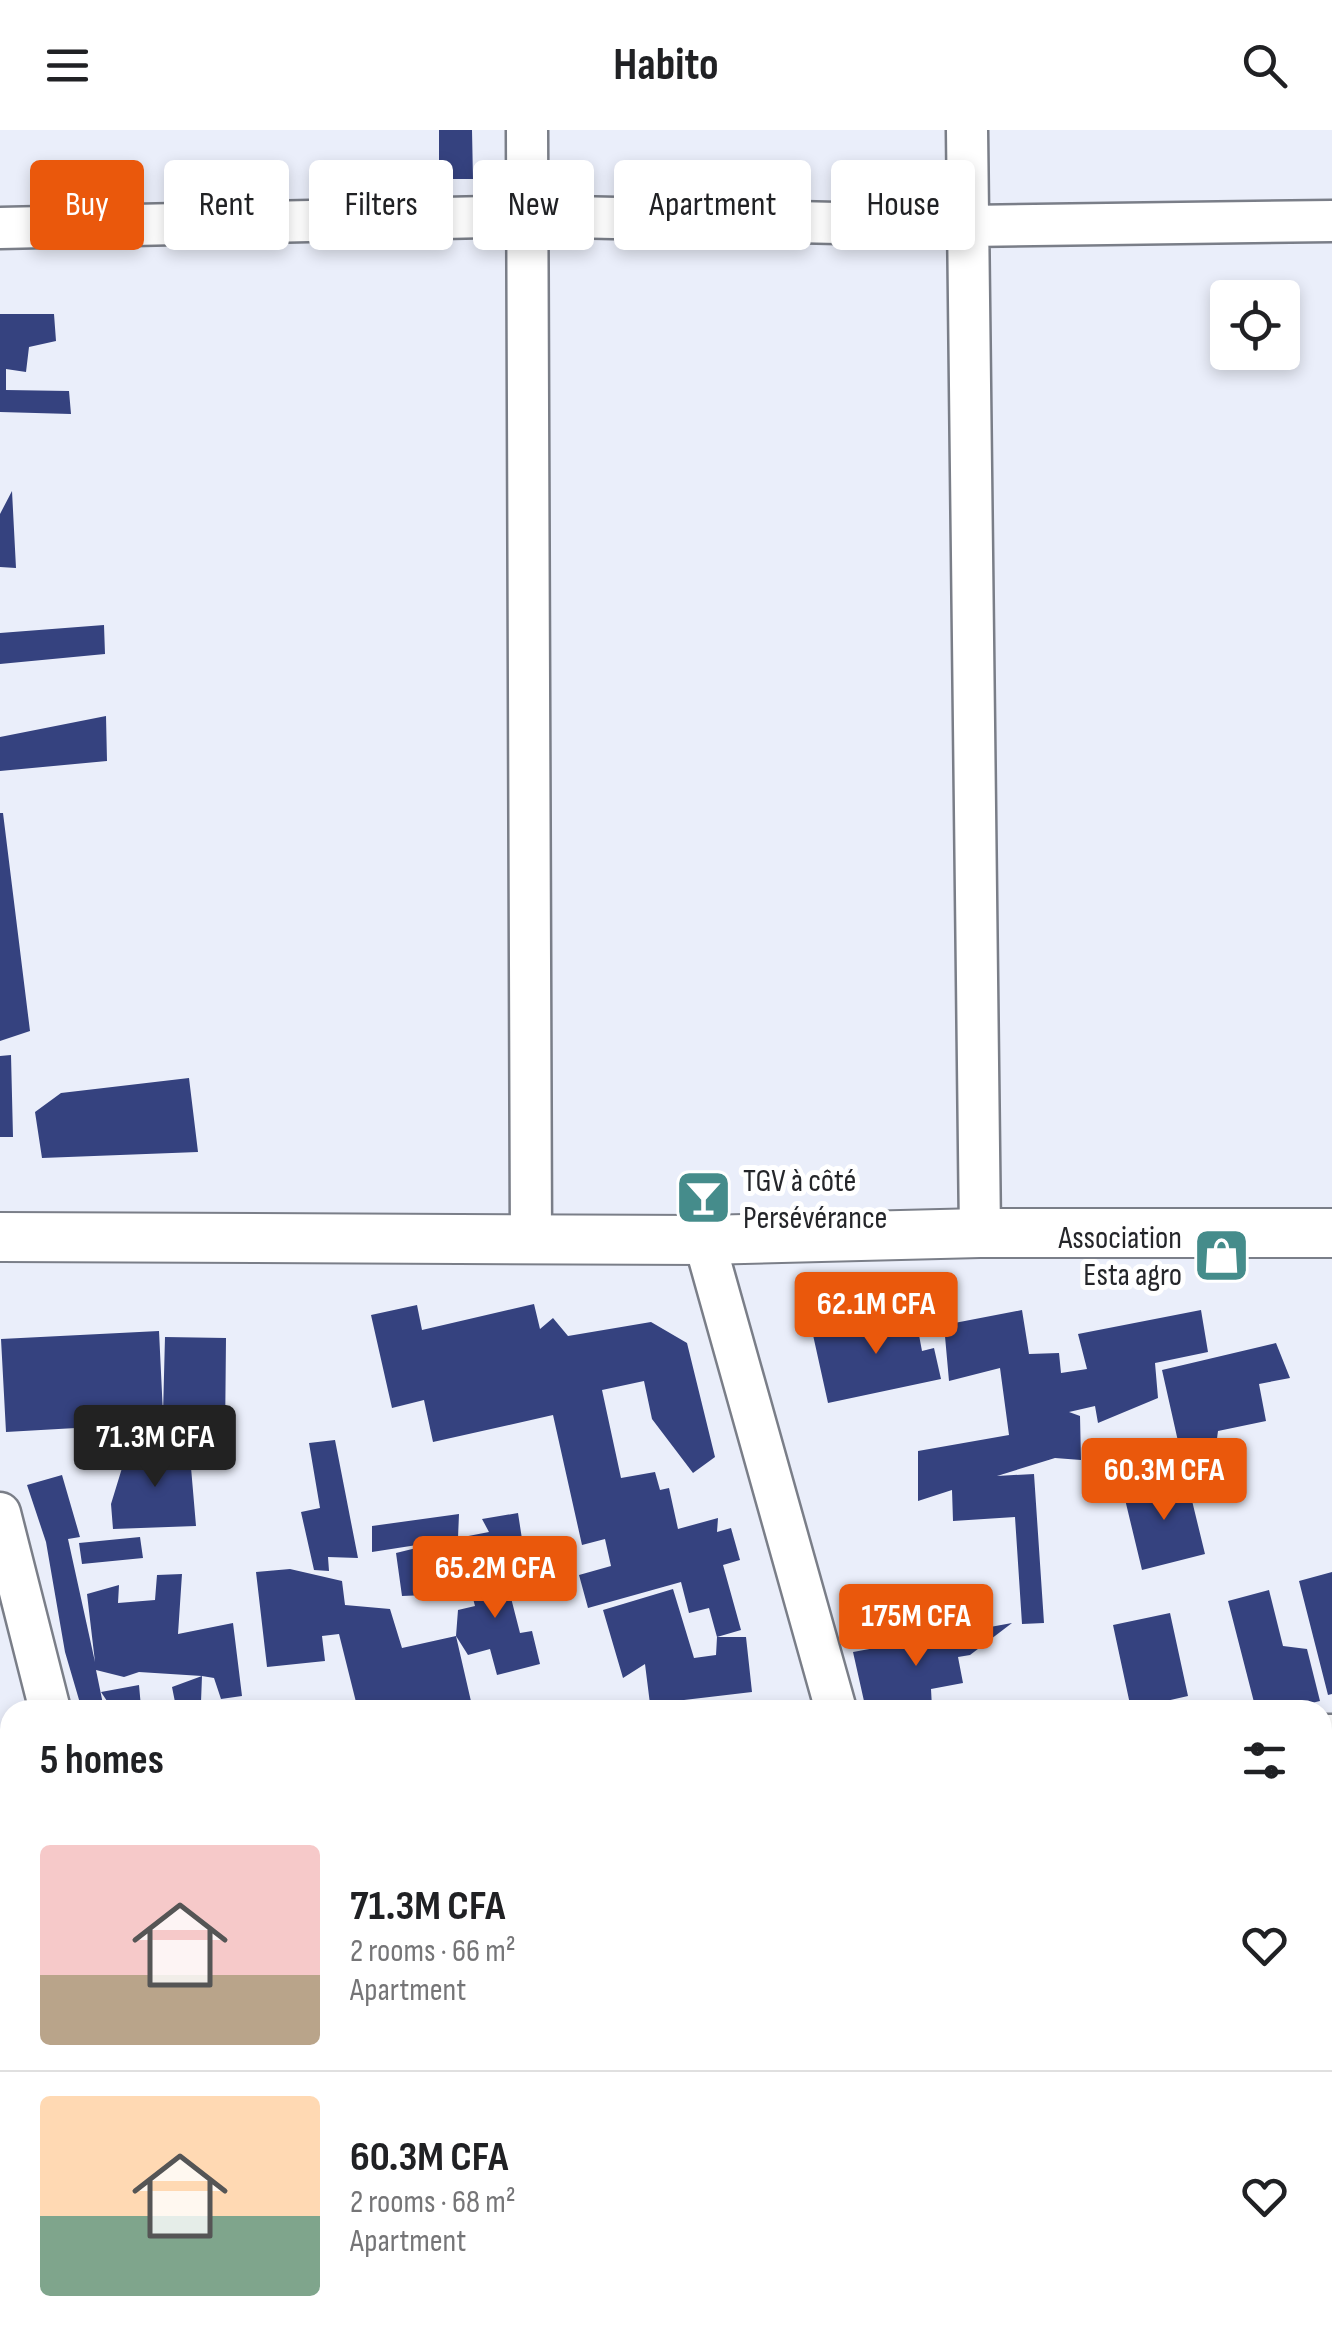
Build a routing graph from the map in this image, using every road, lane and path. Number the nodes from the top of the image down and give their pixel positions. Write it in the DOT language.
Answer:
graph roads {
  1 [pos="527,130"];
  2 [pos="967,130"];
  3 [pos="527,160"];
  4 [pos="967,160"];
  5 [pos="473,217"];
  6 [pos="594,218"];
  7 [pos="1332,221"];
  8 [pos="831,223"];
  9 [pos="975,226"];
  10 [pos="0,228"];
  11 [pos="527,250"];
  12 [pos="968,250"];
  13 [pos="980,1233"];
  14 [pos="1332,1233"];
  15 [pos="0,1237"];
  16 [pos="531,1240"];
  17 [pos="704,1240"];
  18 [pos="0,1512"];
  19 [pos="47,1700"];
  20 [pos="833,1700"];
  1 -- 3 [label="street"];
  2 -- 4 [label="street"];
  5 -- 10 [label="street"];
  6 -- 8 [label="street"];
  7 -- 9 [label="street"];
  11 -- 16 [label="street"];
  12 -- 13 [label="street"];
  13 -- 14 [label="street"];
  13 -- 17 [label="street"];
  15 -- 16 [label="street"];
  16 -- 17 [label="street"];
  17 -- 20 [label="street"];
  18 -- 19 [label="street"];
}
